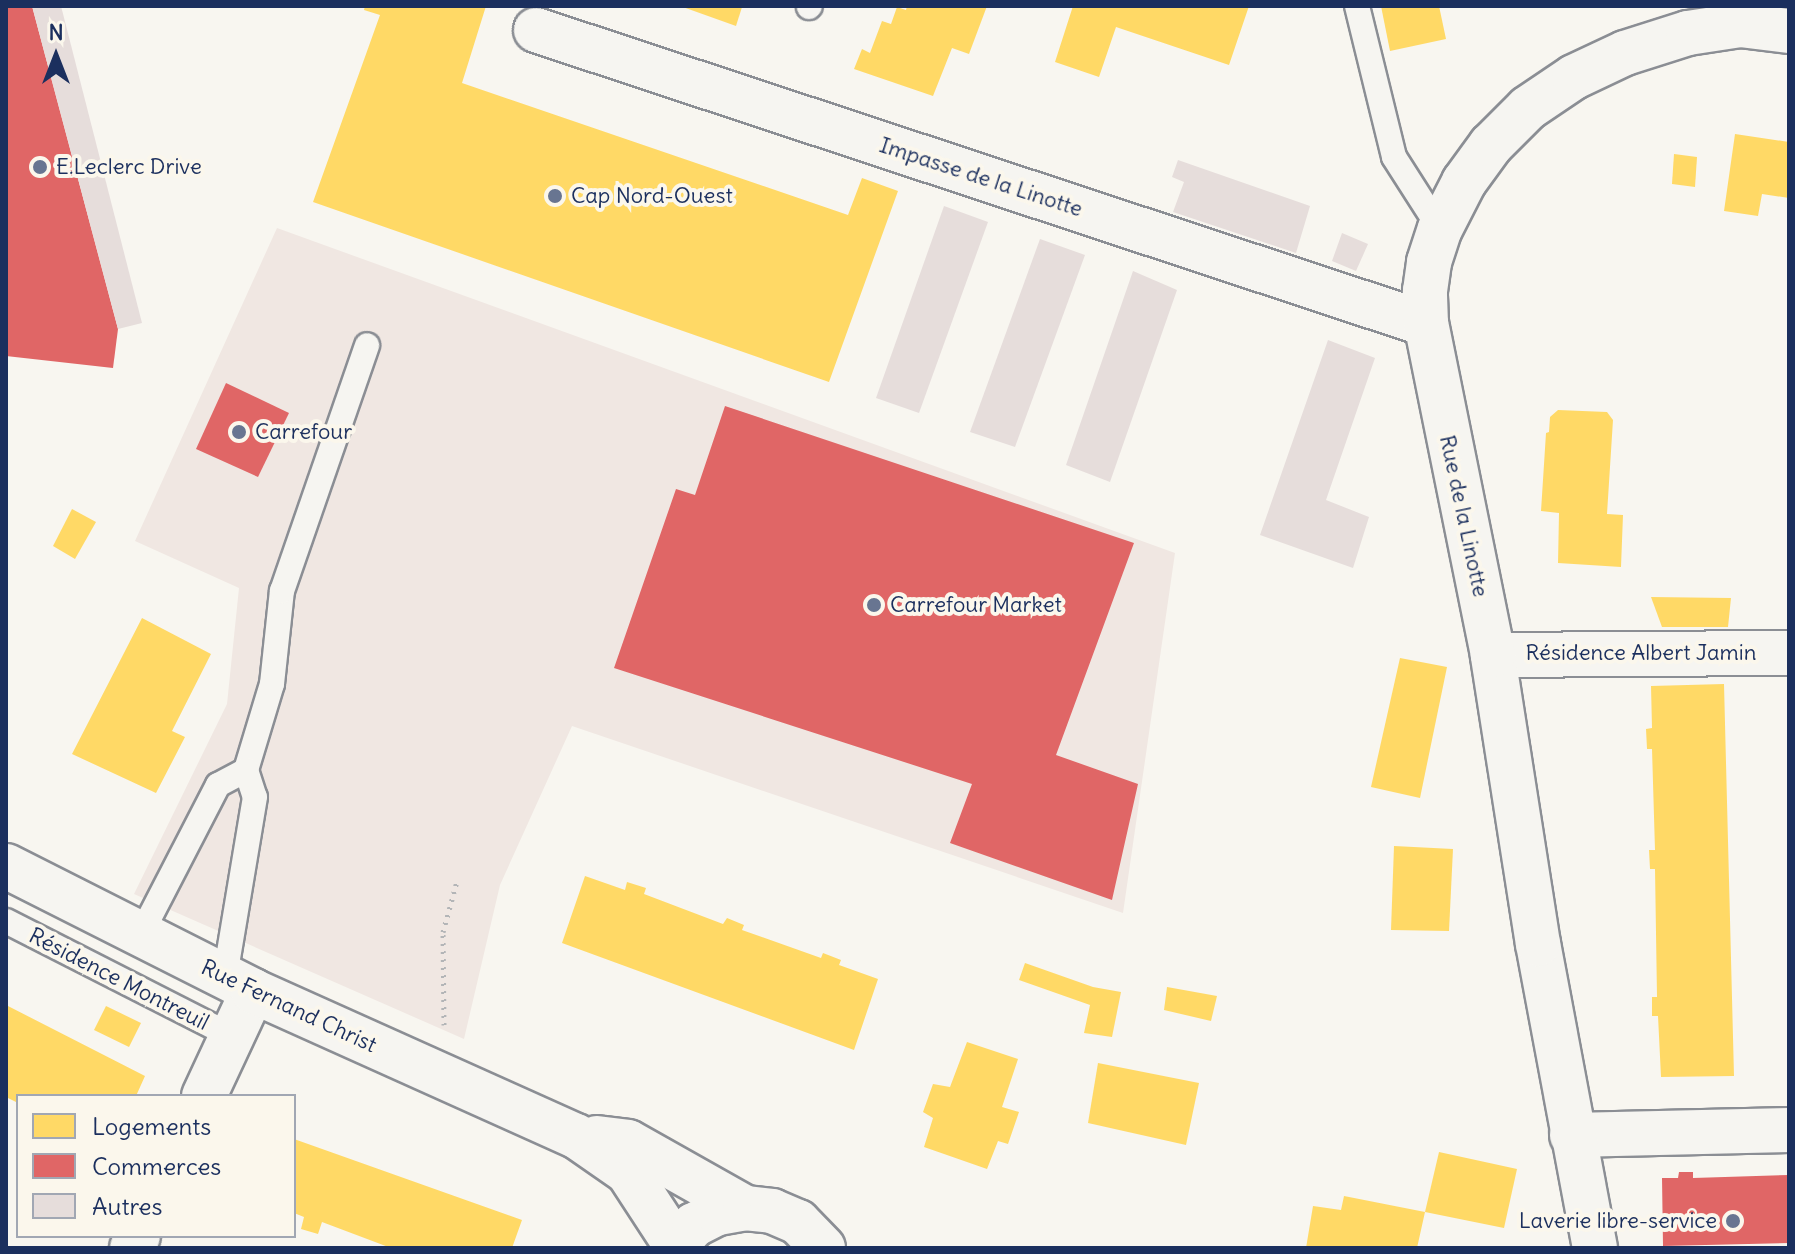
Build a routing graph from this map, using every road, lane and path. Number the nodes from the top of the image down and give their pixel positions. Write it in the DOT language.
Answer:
graph roads {
  1 [pos="1357,6"];
  2 [pos="536,30"];
  3 [pos="1789,31"];
  4 [pos="1440,229"];
  5 [pos="1426,324"];
  6 [pos="367,345"];
  7 [pos="1789,653"];
  8 [pos="1493,655"];
  9 [pos="246,770"];
  10 [pos="6,866"];
  11 [pos="457,881"];
  12 [pos="6,921"];
  13 [pos="140,936"];
  14 [pos="239,984"];
  15 [pos="232,1036"];
  16 [pos="439,1037"];
  17 [pos="205,1094"];
  18 [pos="1789,1130"];
  19 [pos="1572,1135"];
  20 [pos="576,1136"];
  21 [pos="745,1208"];
  22 [pos="1588,1241"];
  23 [pos="674,1246"];
  24 [pos="823,1248"];
  1 -- 4 [label="lane"];
  2 -- 5 [label="street, Impasse de la Linotte"];
  3 -- 4 [label="street, Rue de la Linotte"];
  4 -- 5 [label="street, Rue de la Linotte"];
  5 -- 8 [label="street, Rue de la Linotte"];
  6 -- 9 [label="lane"];
  7 -- 8 [label="street, Résidence Albert Jamin"];
  8 -- 19 [label="street, Rue de la Linotte"];
  9 -- 13 [label="lane"];
  9 -- 14 [label="lane"];
  10 -- 13 [label="street, Rue Fernand Christ"];
  11 -- 16 [label="path"];
  12 -- 15 [label="lane, Résidence Montreuil"];
  13 -- 14 [label="street, Rue Fernand Christ"];
  14 -- 15 [label="street, Résidence Montreuil"];
  14 -- 20 [label="street, Rue Fernand Christ"];
  15 -- 17 [label="street, Résidence Montreuil"];
  18 -- 19 [label="street"];
  19 -- 22 [label="street, Rue de la Linotte"];
  20 -- 21 [label="street, Rue Fernand Christ"];
  20 -- 23 [label="street, Rue Fernand Christ"];
  21 -- 23 [label="street"];
  21 -- 24 [label="street"];
}
